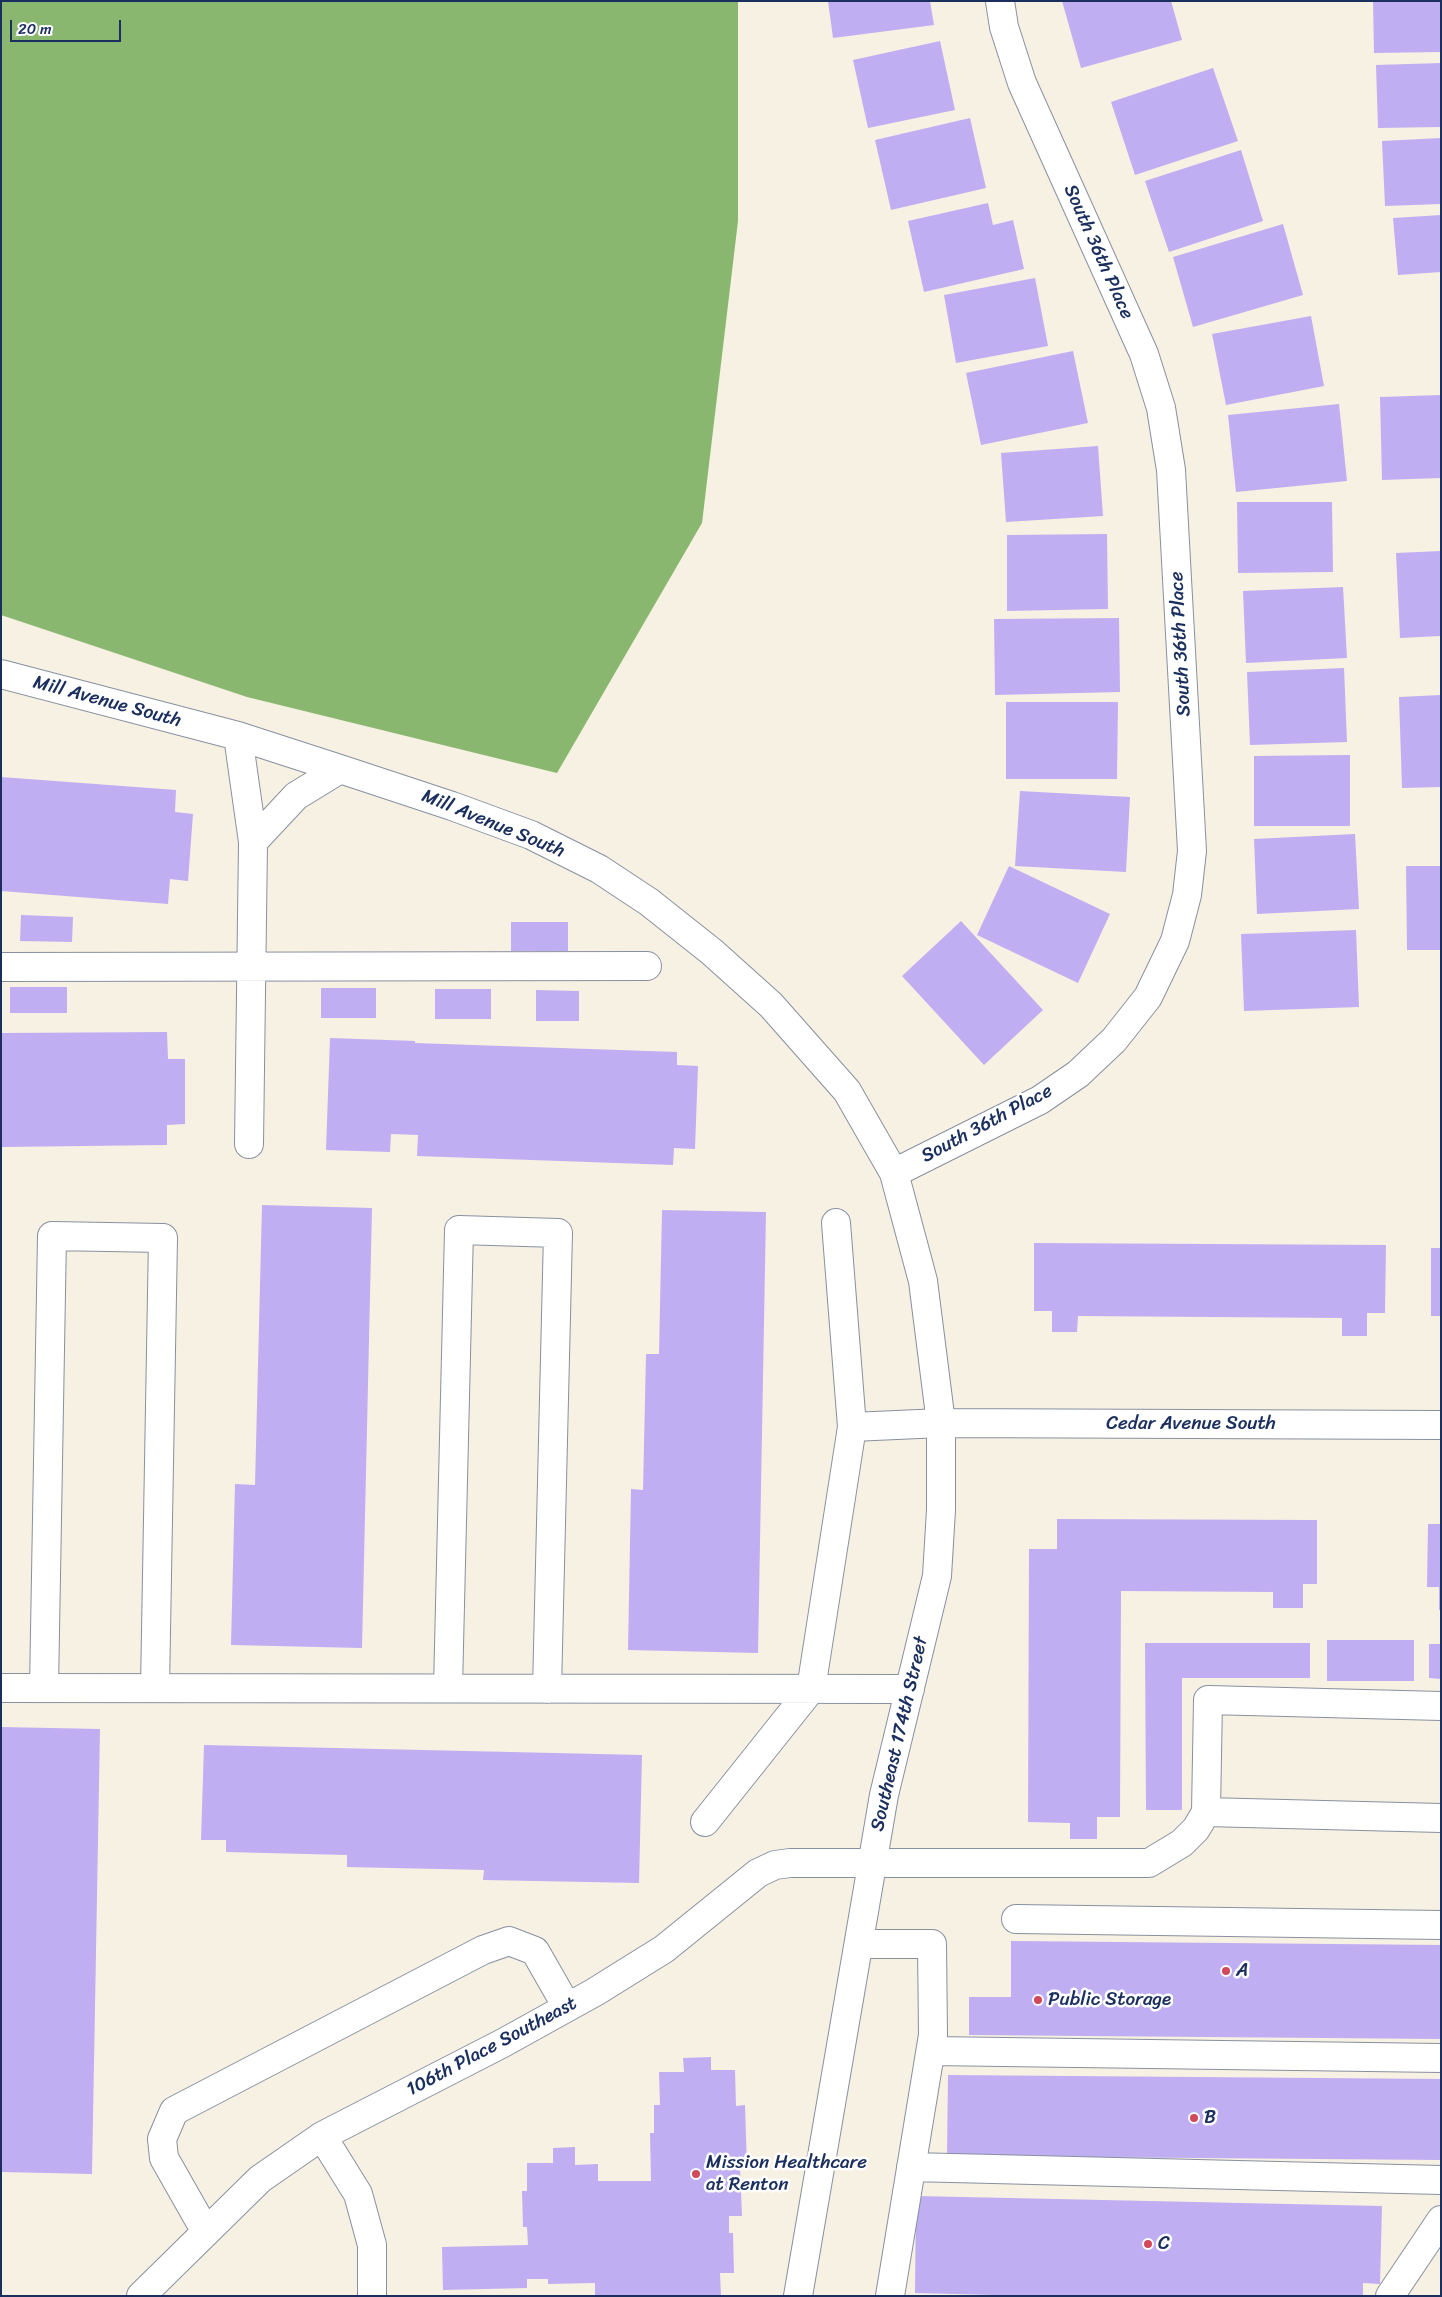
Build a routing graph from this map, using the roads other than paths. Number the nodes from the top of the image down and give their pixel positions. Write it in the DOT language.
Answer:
graph roads {
  1 [pos="1000,1"];
  2 [pos="1,674"];
  3 [pos="238,736"];
  4 [pos="340,769"];
  5 [pos="253,842"];
  6 [pos="1,966"];
  7 [pos="252,966"];
  8 [pos="648,966"];
  9 [pos="249,1144"];
  10 [pos="894,1173"];
  11 [pos="836,1223"];
  12 [pos="941,1423"];
  13 [pos="1441,1425"];
  14 [pos="852,1427"];
  15 [pos="1,1688"];
  16 [pos="44,1688"];
  17 [pos="154,1688"];
  18 [pos="448,1688"];
  19 [pos="547,1689"];
  20 [pos="810,1689"];
  21 [pos="910,1689"];
  22 [pos="1441,1706"];
  23 [pos="1206,1812"];
  24 [pos="1441,1818"];
  25 [pos="705,1822"];
  26 [pos="873,1862"];
  27 [pos="1016,1919"];
  28 [pos="1441,1925"];
  29 [pos="858,1944"];
  30 [pos="567,2007"];
  31 [pos="930,2051"];
  32 [pos="1441,2058"];
  33 [pos="322,2136"];
  34 [pos="912,2167"];
  35 [pos="1441,2180"];
  36 [pos="1441,2220"];
  37 [pos="206,2232"];
  38 [pos="141,2296"];
  39 [pos="372,2296"];
  40 [pos="798,2296"];
  41 [pos="890,2296"];
  42 [pos="1390,2296"];
  1 -- 10 [label="street, South 36th Place"];
  2 -- 3 [label="street, Mill Avenue South"];
  3 -- 4 [label="street, Mill Avenue South"];
  3 -- 5 [label="street"];
  4 -- 5 [label="street"];
  4 -- 10 [label="street, Mill Avenue South"];
  5 -- 7 [label="street"];
  6 -- 7 [label="street"];
  7 -- 8 [label="street"];
  7 -- 9 [label="street"];
  10 -- 12 [label="street, Southeast 174th Street"];
  11 -- 14 [label="street"];
  12 -- 13 [label="street, Cedar Avenue South"];
  12 -- 14 [label="street, Cedar Avenue South"];
  12 -- 21 [label="street, Southeast 174th Street"];
  14 -- 20 [label="street"];
  15 -- 16 [label="street"];
  16 -- 17 [label="street"];
  16 -- 17 [label="street"];
  17 -- 18 [label="street"];
  18 -- 19 [label="street"];
  18 -- 19 [label="street"];
  19 -- 20 [label="street"];
  20 -- 21 [label="street"];
  20 -- 25 [label="street"];
  21 -- 26 [label="street, Southeast 174th Street"];
  22 -- 23 [label="street"];
  23 -- 24 [label="street"];
  23 -- 26 [label="street, 106th Place Southeast"];
  26 -- 29 [label="street, Southeast 174th Street"];
  26 -- 30 [label="street, 106th Place Southeast"];
  27 -- 28 [label="street"];
  29 -- 31 [label="street"];
  29 -- 40 [label="street, Southeast 174th Street"];
  30 -- 33 [label="street, 106th Place Southeast"];
  30 -- 37 [label="street"];
  31 -- 32 [label="street"];
  31 -- 34 [label="street"];
  33 -- 37 [label="street, 106th Place Southeast"];
  33 -- 39 [label="street"];
  34 -- 35 [label="street"];
  34 -- 41 [label="street"];
  36 -- 42 [label="street"];
  37 -- 38 [label="street, 106th Place Southeast"];
}
